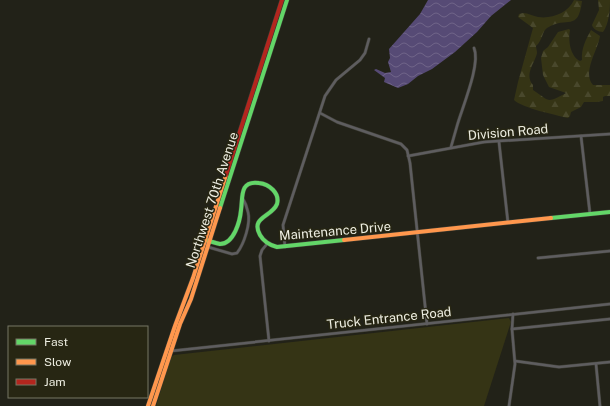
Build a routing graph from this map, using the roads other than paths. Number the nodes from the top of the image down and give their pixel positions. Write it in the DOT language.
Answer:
graph roads {
  1 [pos="282,0"];
  2 [pos="287,0"];
  3 [pos="370,39"];
  4 [pos="474,48"];
  5 [pos="320,113"];
  6 [pos="610,134"];
  7 [pos="581,136"];
  8 [pos="499,142"];
  9 [pos="451,147"];
  10 [pos="408,156"];
  11 [pos="242,197"];
  12 [pos="610,212"];
  13 [pos="590,214"];
  14 [pos="508,223"];
  15 [pos="417,233"];
  16 [pos="207,241"];
  17 [pos="267,244"];
  18 [pos="208,247"];
  19 [pos="285,247"];
  20 [pos="610,251"];
  21 [pos="538,258"];
  22 [pos="610,304"];
  23 [pos="513,314"];
  24 [pos="610,318"];
  25 [pos="427,324"];
  26 [pos="512,329"];
  27 [pos="269,341"];
  28 [pos="169,351"];
  29 [pos="514,361"];
  30 [pos="610,362"];
  31 [pos="596,364"];
  32 [pos="148,406"];
  33 [pos="153,406"];
  34 [pos="509,406"];
  35 [pos="600,406"];
  1 -- 16 [label="main road, Northwest 70th Avenue"];
  2 -- 16 [label="main road, Northwest 70th Avenue"];
  3 -- 5 [label="street"];
  4 -- 9 [label="street"];
  5 -- 10 [label="street"];
  5 -- 19 [label="street"];
  6 -- 7 [label="street, Division Road"];
  7 -- 8 [label="street, Division Road"];
  7 -- 13 [label="street"];
  8 -- 9 [label="street, Division Road"];
  8 -- 14 [label="street"];
  9 -- 10 [label="street, Division Road"];
  10 -- 15 [label="street"];
  11 -- 16 [label="main road"];
  11 -- 17 [label="main road, Maintenance Drive"];
  11 -- 18 [label="street"];
  12 -- 13 [label="main road, Maintenance Drive"];
  13 -- 14 [label="main road, Maintenance Drive"];
  14 -- 15 [label="main road, Maintenance Drive"];
  15 -- 19 [label="main road, Maintenance Drive"];
  15 -- 25 [label="street"];
  16 -- 18 [label="main road, Northwest 70th Avenue"];
  16 -- 28 [label="main road, Northwest 70th Avenue"];
  17 -- 19 [label="main road, Maintenance Drive"];
  17 -- 27 [label="street"];
  18 -- 28 [label="main road, Northwest 70th Avenue"];
  20 -- 21 [label="street"];
  22 -- 23 [label="street, Truck Entrance Road"];
  23 -- 25 [label="street, Truck Entrance Road"];
  23 -- 26 [label="street"];
  24 -- 26 [label="street"];
  25 -- 27 [label="street, Truck Entrance Road"];
  26 -- 29 [label="street"];
  27 -- 28 [label="street, Truck Entrance Road"];
  28 -- 32 [label="main road, Northwest 70th Avenue"];
  28 -- 33 [label="main road, Northwest 70th Avenue"];
  29 -- 31 [label="street"];
  29 -- 34 [label="street"];
  30 -- 31 [label="street"];
  31 -- 35 [label="street"];
}
